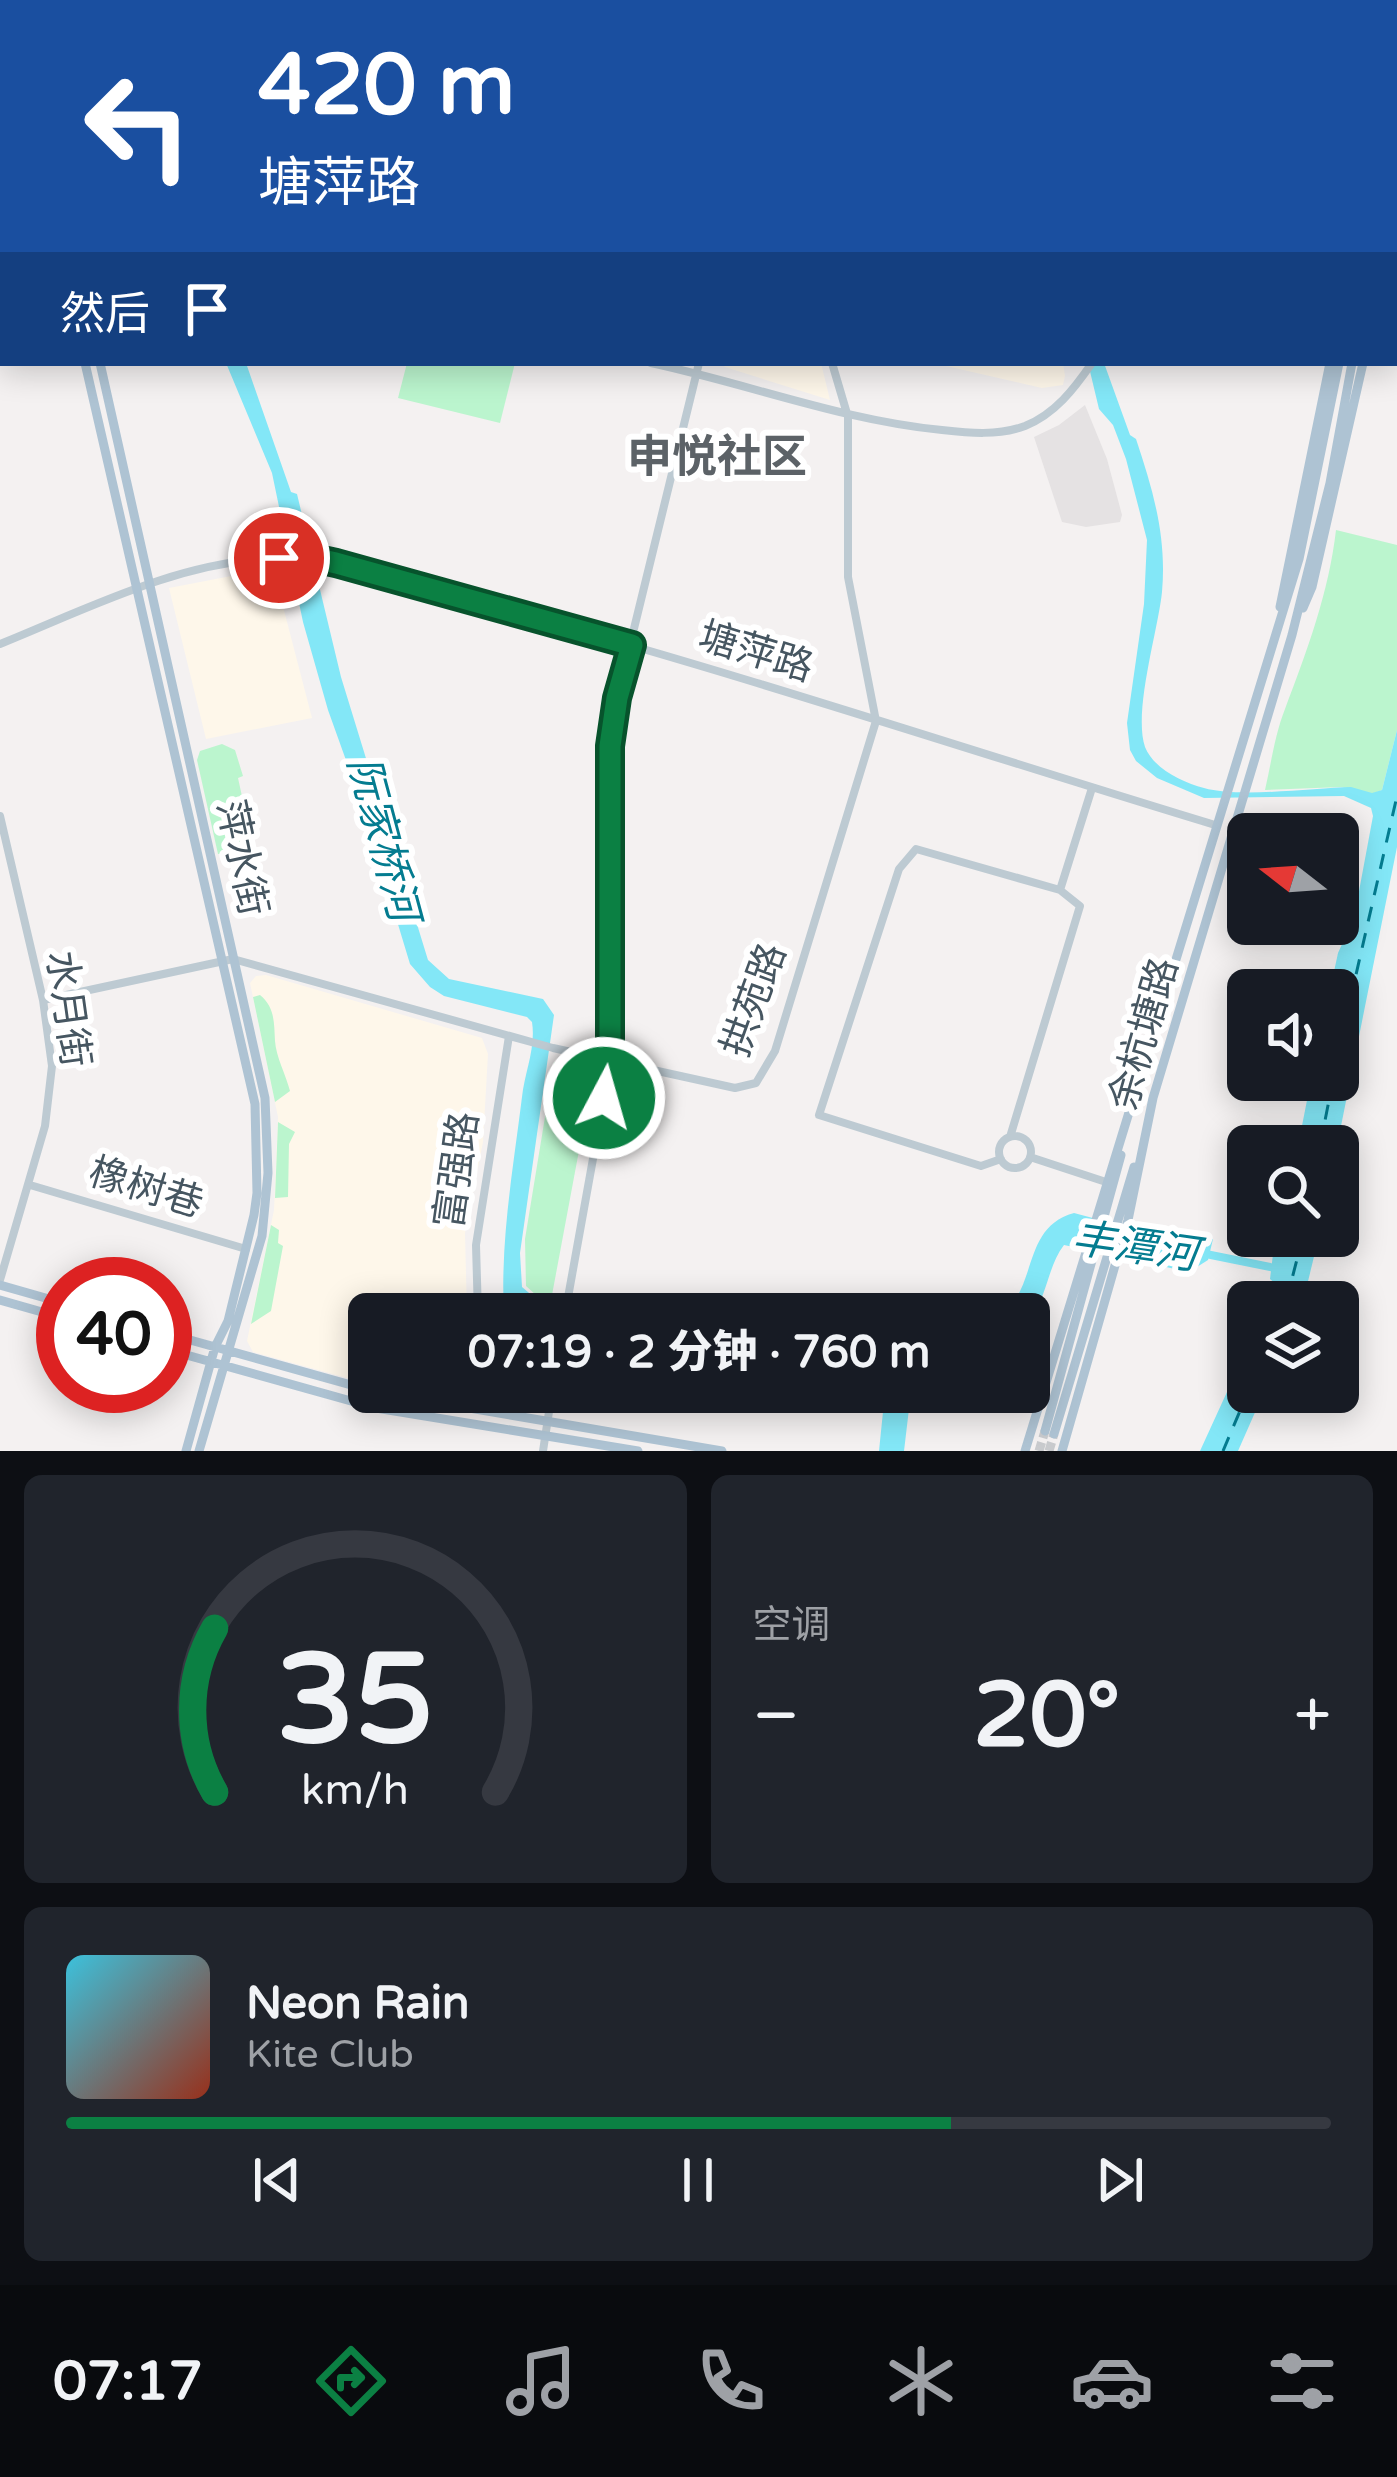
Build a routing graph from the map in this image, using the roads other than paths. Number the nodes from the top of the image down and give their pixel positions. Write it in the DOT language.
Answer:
graph roads {
  1 [pos="86,366"];
  2 [pos="101,366"];
  3 [pos="833,366"];
  4 [pos="1090,366"];
  5 [pos="1329,366"];
  6 [pos="1339,366"];
  7 [pos="1351,366"];
  8 [pos="1362,366"];
  9 [pos="698,368"];
  10 [pos="848,417"];
  11 [pos="153,584"];
  12 [pos="135,589"];
  13 [pos="1292,635"];
  14 [pos="0,644"];
  15 [pos="632,645"];
  16 [pos="1272,654"];
  17 [pos="876,722"];
  18 [pos="1092,788"];
  19 [pos="0,816"];
  20 [pos="1215,826"];
  21 [pos="4,854"];
  22 [pos="1060,890"];
  23 [pos="228,959"];
  24 [pos="43,1000"];
  25 [pos="509,1036"];
  26 [pos="610,1059"];
  27 [pos="1139,1086"];
  28 [pos="1010,1137"];
  29 [pos="1030,1157"];
  30 [pos="1001,1159"];
  31 [pos="1106,1182"];
  32 [pos="29,1184"];
  33 [pos="1102,1212"];
  34 [pos="246,1249"];
  35 [pos="1101,1257"];
  36 [pos="0,1282"];
  37 [pos="478,1293"];
  38 [pos="569,1293"];
  39 [pos="36,1295"];
  40 [pos="0,1300"];
  41 [pos="36,1310"];
  42 [pos="192,1341"];
  43 [pos="215,1347"];
  44 [pos="228,1349"];
  45 [pos="192,1356"];
  46 [pos="211,1362"];
  47 [pos="224,1365"];
  48 [pos="348,1384"];
  49 [pos="501,1413"];
  50 [pos="548,1413"];
  51 [pos="547,1422"];
  52 [pos="1050,1432"];
  53 [pos="545,1437"];
  54 [pos="186,1451"];
  55 [pos="199,1451"];
  56 [pos="543,1451"];
  57 [pos="638,1451"];
  58 [pos="722,1451"];
  59 [pos="1025,1451"];
  60 [pos="1062,1451"];
  1 -- 12 [label="main road, 萍水街"];
  2 -- 11 [label="main road, 萍水街"];
  3 -- 10 [label="street, 拱苑路"];
  4 -- 10 [label="street"];
  5 -- 16 [label="main road, 余杭塘路"];
  6 -- 16 [label="main road, 余杭塘路"];
  7 -- 13 [label="main road, 余杭塘路"];
  8 -- 13 [label="main road, 余杭塘路"];
  9 -- 10 [label="street"];
  9 -- 15 [label="street"];
  10 -- 17 [label="street, 拱苑路"];
  11 -- 12 [label="street, 塘萍路"];
  11 -- 15 [label="street, 塘萍路"];
  11 -- 23 [label="main road, 萍水街"];
  12 -- 14 [label="street, 塘萍路"];
  12 -- 23 [label="main road, 萍水街"];
  13 -- 35 [label="main road, 余杭塘路"];
  15 -- 17 [label="street, 塘萍路"];
  15 -- 26 [label="street"];
  16 -- 20 [label="main road, 余杭塘路"];
  17 -- 18 [label="street, 塘萍路"];
  17 -- 26 [label="street, 拱苑路"];
  18 -- 20 [label="street, 塘萍路"];
  18 -- 22 [label="street"];
  19 -- 21 [label="street, 水月街"];
  20 -- 27 [label="main road, 余杭塘路"];
  21 -- 24 [label="street, 水月街"];
  22 -- 28 [label="street"];
  22 -- 30 [label="street"];
  23 -- 24 [label="street, 拱苑路"];
  23 -- 25 [label="street, 拱苑路"];
  23 -- 34 [label="main road, 萍水街"];
  23 -- 44 [label="main road, 萍水街"];
  24 -- 32 [label="street, 水月街"];
  25 -- 26 [label="street, 拱苑路"];
  25 -- 37 [label="street, 富强路"];
  26 -- 38 [label="street"];
  27 -- 31 [label="main road, 余杭塘路"];
  27 -- 33 [label="main road"];
  28 -- 29 [label="street"];
  28 -- 30 [label="street"];
  29 -- 30 [label="street"];
  29 -- 31 [label="street"];
  31 -- 33 [label="main road, 余杭塘路"];
  32 -- 34 [label="street, 橡树巷"];
  32 -- 36 [label="street, 水月街"];
  33 -- 35 [label="main road, 余杭塘路"];
  34 -- 43 [label="main road, 萍水街"];
  35 -- 52 [label="main road"];
  35 -- 59 [label="main road, 余杭塘路"];
  35 -- 60 [label="main road, 余杭塘路"];
  36 -- 39 [label="main road"];
  40 -- 41 [label="main road"];
  42 -- 43 [label="main road"];
  43 -- 44 [label="main road"];
  43 -- 46 [label="main road, 萍水街"];
  44 -- 47 [label="main road, 萍水街"];
  44 -- 48 [label="main road"];
  45 -- 46 [label="main road"];
  46 -- 47 [label="main road"];
  46 -- 54 [label="main road, 萍水街"];
  47 -- 53 [label="main road"];
  47 -- 55 [label="main road, 萍水街"];
  49 -- 51 [label="main road"];
  50 -- 51 [label="street"];
  51 -- 53 [label="street"];
  51 -- 58 [label="main road"];
  53 -- 56 [label="street"];
  53 -- 57 [label="main road"];
}
